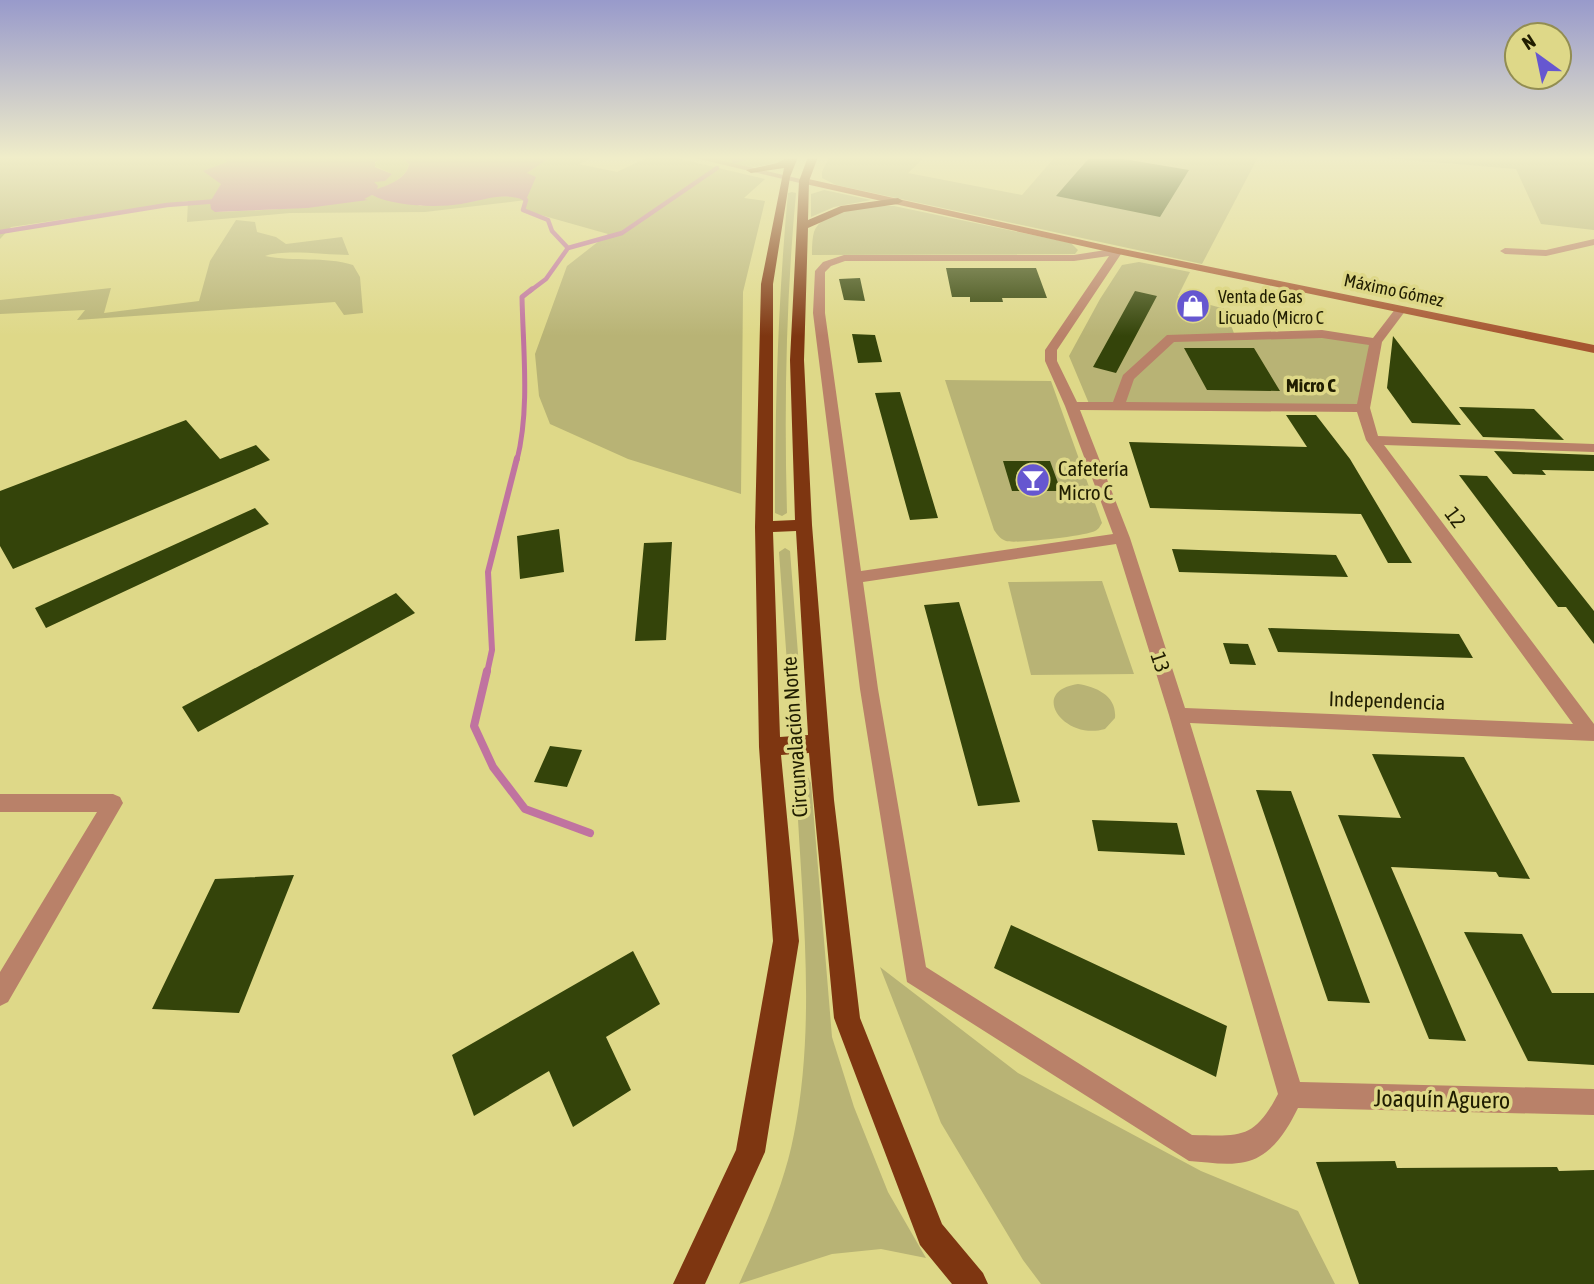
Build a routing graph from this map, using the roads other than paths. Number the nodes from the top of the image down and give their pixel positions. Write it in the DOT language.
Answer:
graph roads {
  1 [pos="784,217"];
  2 [pos="800,217"];
  3 [pos="819,217"];
  4 [pos="968,217"];
  5 [pos="801,227"];
  6 [pos="1594,242"];
  7 [pos="1505,250"];
  8 [pos="1118,251"];
  9 [pos="1400,310"];
  10 [pos="1376,342"];
  11 [pos="1594,349"];
  12 [pos="1072,406"];
  13 [pos="1118,407"];
  14 [pos="1363,408"];
  15 [pos="1373,440"];
  16 [pos="1594,448"];
  17 [pos="804,525"];
  18 [pos="764,527"];
  19 [pos="1122,538"];
  20 [pos="854,578"];
  21 [pos="1178,715"];
  22 [pos="1592,732"];
  23 [pos="819,743"];
  24 [pos="770,747"];
  25 [pos="0,803"];
  26 [pos="0,994"];
  27 [pos="1291,1095"];
  28 [pos="1594,1102"];
  29 [pos="689,1284"];
  30 [pos="972,1284"];
  1 -- 18 [label="highway, Circunvalación Norte"];
  2 -- 5 [label="highway, Circunvalación Norte"];
  3 -- 5 [label="highway"];
  4 -- 8 [label="main road, Máximo Gómez"];
  5 -- 17 [label="highway, Circunvalación Norte"];
  6 -- 7 [label="street"];
  8 -- 9 [label="main road, Máximo Gómez"];
  8 -- 12 [label="street, 13"];
  8 -- 20 [label="street"];
  9 -- 10 [label="street, 12"];
  9 -- 11 [label="main road, Máximo Gómez"];
  10 -- 13 [label="street"];
  10 -- 14 [label="street, 12"];
  12 -- 13 [label="street"];
  12 -- 19 [label="street, 13"];
  13 -- 14 [label="street"];
  14 -- 15 [label="street, 12"];
  15 -- 16 [label="street"];
  15 -- 22 [label="street, 12"];
  17 -- 18 [label="highway"];
  17 -- 23 [label="highway, Circunvalación Norte"];
  18 -- 24 [label="highway, Circunvalación Norte"];
  19 -- 20 [label="street"];
  19 -- 21 [label="street, 13"];
  20 -- 27 [label="street"];
  21 -- 22 [label="street, Independencia"];
  21 -- 27 [label="street, 13"];
  23 -- 24 [label="highway"];
  23 -- 30 [label="highway, Circunvalación Norte"];
  24 -- 29 [label="highway, Circunvalación Norte"];
  25 -- 26 [label="street"];
  27 -- 28 [label="street, Joaquín Aguero"];
}
